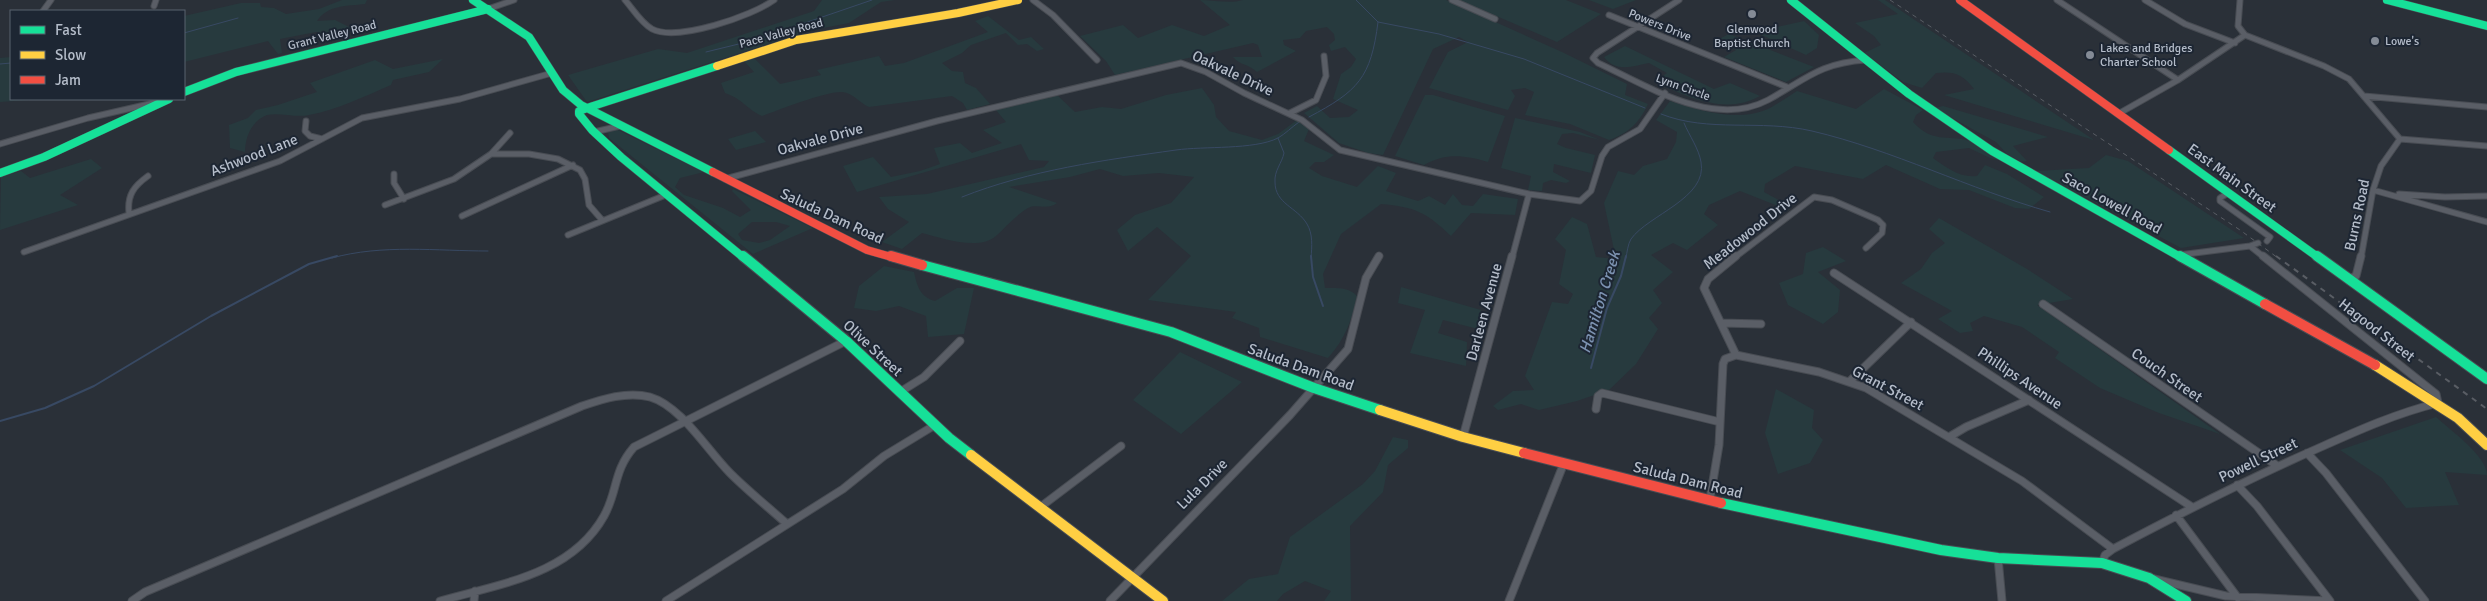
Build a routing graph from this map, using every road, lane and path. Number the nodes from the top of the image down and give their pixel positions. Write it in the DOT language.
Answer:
graph roads {
  1 [pos="156,0"];
  2 [pos="473,0"];
  3 [pos="514,0"];
  4 [pos="626,0"];
  5 [pos="774,0"];
  6 [pos="1018,0"];
  7 [pos="1033,0"];
  8 [pos="1452,0"];
  9 [pos="1679,0"];
  10 [pos="1791,0"];
  11 [pos="1960,0"];
  12 [pos="2057,0"];
  13 [pos="2145,0"];
  14 [pos="2240,0"];
  15 [pos="2387,0"];
  16 [pos="154,6"];
  17 [pos="488,9"];
  18 [pos="1610,15"];
  19 [pos="1495,19"];
  20 [pos="2487,26"];
  21 [pos="1638,27"];
  22 [pos="2244,35"];
  23 [pos="2235,43"];
  24 [pos="1324,56"];
  25 [pos="1097,60"];
  26 [pos="1866,60"];
  27 [pos="552,73"];
  28 [pos="2178,80"];
  29 [pos="1787,87"];
  30 [pos="185,92"];
  31 [pos="1665,92"];
  32 [pos="2364,96"];
  33 [pos="163,100"];
  34 [pos="166,100"];
  35 [pos="2487,107"];
  36 [pos="586,109"];
  37 [pos="1290,113"];
  38 [pos="2118,114"];
  39 [pos="306,121"];
  40 [pos="620,126"];
  41 [pos="594,132"];
  42 [pos="510,133"];
  43 [pos="322,139"];
  44 [pos="2400,139"];
  45 [pos="0,144"];
  46 [pos="2487,146"];
  47 [pos="492,154"];
  48 [pos="573,165"];
  49 [pos="0,173"];
  50 [pos="394,174"];
  51 [pos="148,176"];
  52 [pos="725,179"];
  53 [pos="2373,190"];
  54 [pos="2228,193"];
  55 [pos="668,194"];
  56 [pos="1529,194"];
  57 [pos="2487,196"];
  58 [pos="404,199"];
  59 [pos="385,205"];
  60 [pos="129,213"];
  61 [pos="462,216"];
  62 [pos="602,220"];
  63 [pos="2487,222"];
  64 [pos="568,235"];
  65 [pos="2267,242"];
  66 [pos="2258,244"];
  67 [pos="2250,246"];
  68 [pos="1866,248"];
  69 [pos="24,252"];
  70 [pos="1379,256"];
  71 [pos="2178,256"];
  72 [pos="1834,272"];
  73 [pos="2349,279"];
  74 [pos="2043,304"];
  75 [pos="1910,322"];
  76 [pos="1722,323"];
  77 [pos="1761,324"];
  78 [pos="846,341"];
  79 [pos="960,341"];
  80 [pos="1736,355"];
  81 [pos="2487,379"];
  82 [pos="1850,381"];
  83 [pos="1314,388"];
  84 [pos="900,392"];
  85 [pos="2029,400"];
  86 [pos="2438,403"];
  87 [pos="1596,410"];
  88 [pos="685,420"];
  89 [pos="1720,422"];
  90 [pos="935,425"];
  91 [pos="1463,437"];
  92 [pos="1949,437"];
  93 [pos="2487,445"];
  94 [pos="1121,446"];
  95 [pos="2307,453"];
  96 [pos="1564,463"];
  97 [pos="2276,466"];
  98 [pos="2237,485"];
  99 [pos="1710,499"];
  100 [pos="2192,507"];
  101 [pos="1039,508"];
  102 [pos="2176,515"];
  103 [pos="787,524"];
  104 [pos="2113,549"];
  105 [pos="1998,558"];
  106 [pos="2102,563"];
  107 [pos="1132,578"];
  108 [pos="2149,578"];
  109 [pos="475,591"];
  110 [pos="2238,599"];
  111 [pos="132,601"];
  112 [pos="440,601"];
  113 [pos="474,601"];
  114 [pos="666,601"];
  115 [pos="1110,601"];
  116 [pos="1163,601"];
  117 [pos="1509,601"];
  118 [pos="2002,601"];
  119 [pos="2186,601"];
  120 [pos="2330,601"];
  121 [pos="2425,601"];
  1 -- 16 [label="street"];
  2 -- 17 [label="main road, Saluda Dam Road"];
  3 -- 17 [label="street"];
  4 -- 5 [label="street"];
  6 -- 36 [label="main road, Pace Valley Road"];
  7 -- 25 [label="street"];
  8 -- 19 [label="street"];
  9 -- 21 [label="street, Lynn Circle"];
  10 -- 26 [label="main road, Saco Lowell Road"];
  11 -- 38 [label="main road, East Main Street"];
  12 -- 28 [label="street"];
  13 -- 23 [label="street"];
  14 -- 22 [label="street"];
  15 -- 20 [label="main road"];
  17 -- 27 [label="main road, Saluda Dam Road"];
  17 -- 30 [label="main road, Grant Valley Road"];
  18 -- 21 [label="street, Powers Drive"];
  21 -- 29 [label="street, Powers Drive"];
  21 -- 31 [label="street, Lynn Circle"];
  22 -- 23 [label="street"];
  22 -- 32 [label="street"];
  23 -- 28 [label="street"];
  24 -- 37 [label="street"];
  26 -- 29 [label="street, Lynn Circle"];
  26 -- 71 [label="main road, Saco Lowell Road"];
  27 -- 36 [label="main road, Saluda Dam Road"];
  27 -- 43 [label="street, Ashwood Lane"];
  28 -- 38 [label="street"];
  29 -- 31 [label="street, Lynn Circle"];
  31 -- 56 [label="street, Oakvale Drive"];
  32 -- 35 [label="street"];
  32 -- 44 [label="street"];
  33 -- 45 [label="street"];
  34 -- 49 [label="main road"];
  36 -- 40 [label="main road, Saluda Dam Road"];
  36 -- 41 [label="main road, Olive Street"];
  37 -- 52 [label="street, Oakvale Drive"];
  37 -- 56 [label="street, Oakvale Drive"];
  38 -- 54 [label="main road, East Main Street"];
  39 -- 43 [label="street"];
  40 -- 41 [label="street"];
  40 -- 52 [label="main road, Saluda Dam Road"];
  41 -- 55 [label="main road, Olive Street"];
  42 -- 47 [label="street"];
  43 -- 60 [label="street, Ashwood Lane"];
  44 -- 46 [label="street"];
  44 -- 53 [label="street, Burns Road"];
  47 -- 48 [label="street"];
  47 -- 58 [label="street"];
  48 -- 61 [label="street"];
  48 -- 62 [label="street"];
  50 -- 58 [label="street"];
  51 -- 60 [label="street"];
  52 -- 83 [label="main road, Saluda Dam Road"];
  53 -- 57 [label="street"];
  53 -- 63 [label="street"];
  53 -- 73 [label="street, Burns Road"];
  54 -- 65 [label="street"];
  54 -- 73 [label="main road, East Main Street"];
  55 -- 62 [label="street"];
  55 -- 78 [label="main road, Olive Street"];
  56 -- 91 [label="street, Darleen Avenue"];
  58 -- 59 [label="street"];
  60 -- 69 [label="street, Ashwood Lane"];
  62 -- 64 [label="street"];
  66 -- 67 [label="street"];
  67 -- 71 [label="street"];
  67 -- 86 [label="street, Hagood Street"];
  68 -- 76 [label="street, Meadowood Drive"];
  70 -- 83 [label="street, Lula Drive"];
  71 -- 86 [label="main road, Saco Lowell Road"];
  72 -- 75 [label="street, Phillips Avenue"];
  73 -- 81 [label="main road, East Main Street"];
  74 -- 97 [label="street, Couch Street"];
  75 -- 82 [label="street"];
  75 -- 85 [label="street, Phillips Avenue"];
  76 -- 77 [label="street"];
  76 -- 80 [label="street, Meadowood Drive"];
  78 -- 84 [label="main road, Olive Street"];
  78 -- 88 [label="street"];
  79 -- 84 [label="street"];
  80 -- 82 [label="street, Grant Street"];
  80 -- 89 [label="street"];
  82 -- 92 [label="street, Grant Street"];
  83 -- 91 [label="main road, Saluda Dam Road"];
  83 -- 107 [label="street, Lula Drive"];
  84 -- 90 [label="main road, Olive Street"];
  85 -- 92 [label="street"];
  85 -- 100 [label="street, Phillips Avenue"];
  86 -- 93 [label="main road, Hagood Street"];
  86 -- 95 [label="street, Powell Street"];
  87 -- 89 [label="street"];
  88 -- 103 [label="street"];
  88 -- 109 [label="street"];
  88 -- 111 [label="street"];
  89 -- 99 [label="street"];
  90 -- 101 [label="main road, Olive Street"];
  90 -- 103 [label="street"];
  91 -- 96 [label="main road, Saluda Dam Road"];
  92 -- 104 [label="street, Grant Street"];
  94 -- 101 [label="street"];
  95 -- 97 [label="street, Powell Street"];
  95 -- 121 [label="street"];
  96 -- 99 [label="main road, Saluda Dam Road"];
  96 -- 117 [label="street"];
  97 -- 98 [label="street, Powell Street"];
  98 -- 100 [label="street, Powell Street"];
  98 -- 120 [label="street"];
  99 -- 105 [label="main road, Saluda Dam Road"];
  100 -- 102 [label="street, Powell Street"];
  101 -- 107 [label="main road, Olive Street"];
  102 -- 104 [label="street, Powell Street"];
  102 -- 110 [label="street"];
  103 -- 114 [label="street"];
  104 -- 106 [label="street, Powell Street"];
  105 -- 106 [label="main road, Saluda Dam Road"];
  105 -- 118 [label="street"];
  106 -- 108 [label="main road, Saluda Dam Road"];
  107 -- 115 [label="street, Lula Drive"];
  107 -- 116 [label="main road, Olive Street"];
  108 -- 110 [label="street"];
  108 -- 119 [label="main road, Saluda Dam Road"];
  109 -- 112 [label="street"];
  109 -- 113 [label="street"];
  110 -- 120 [label="street"];
}
